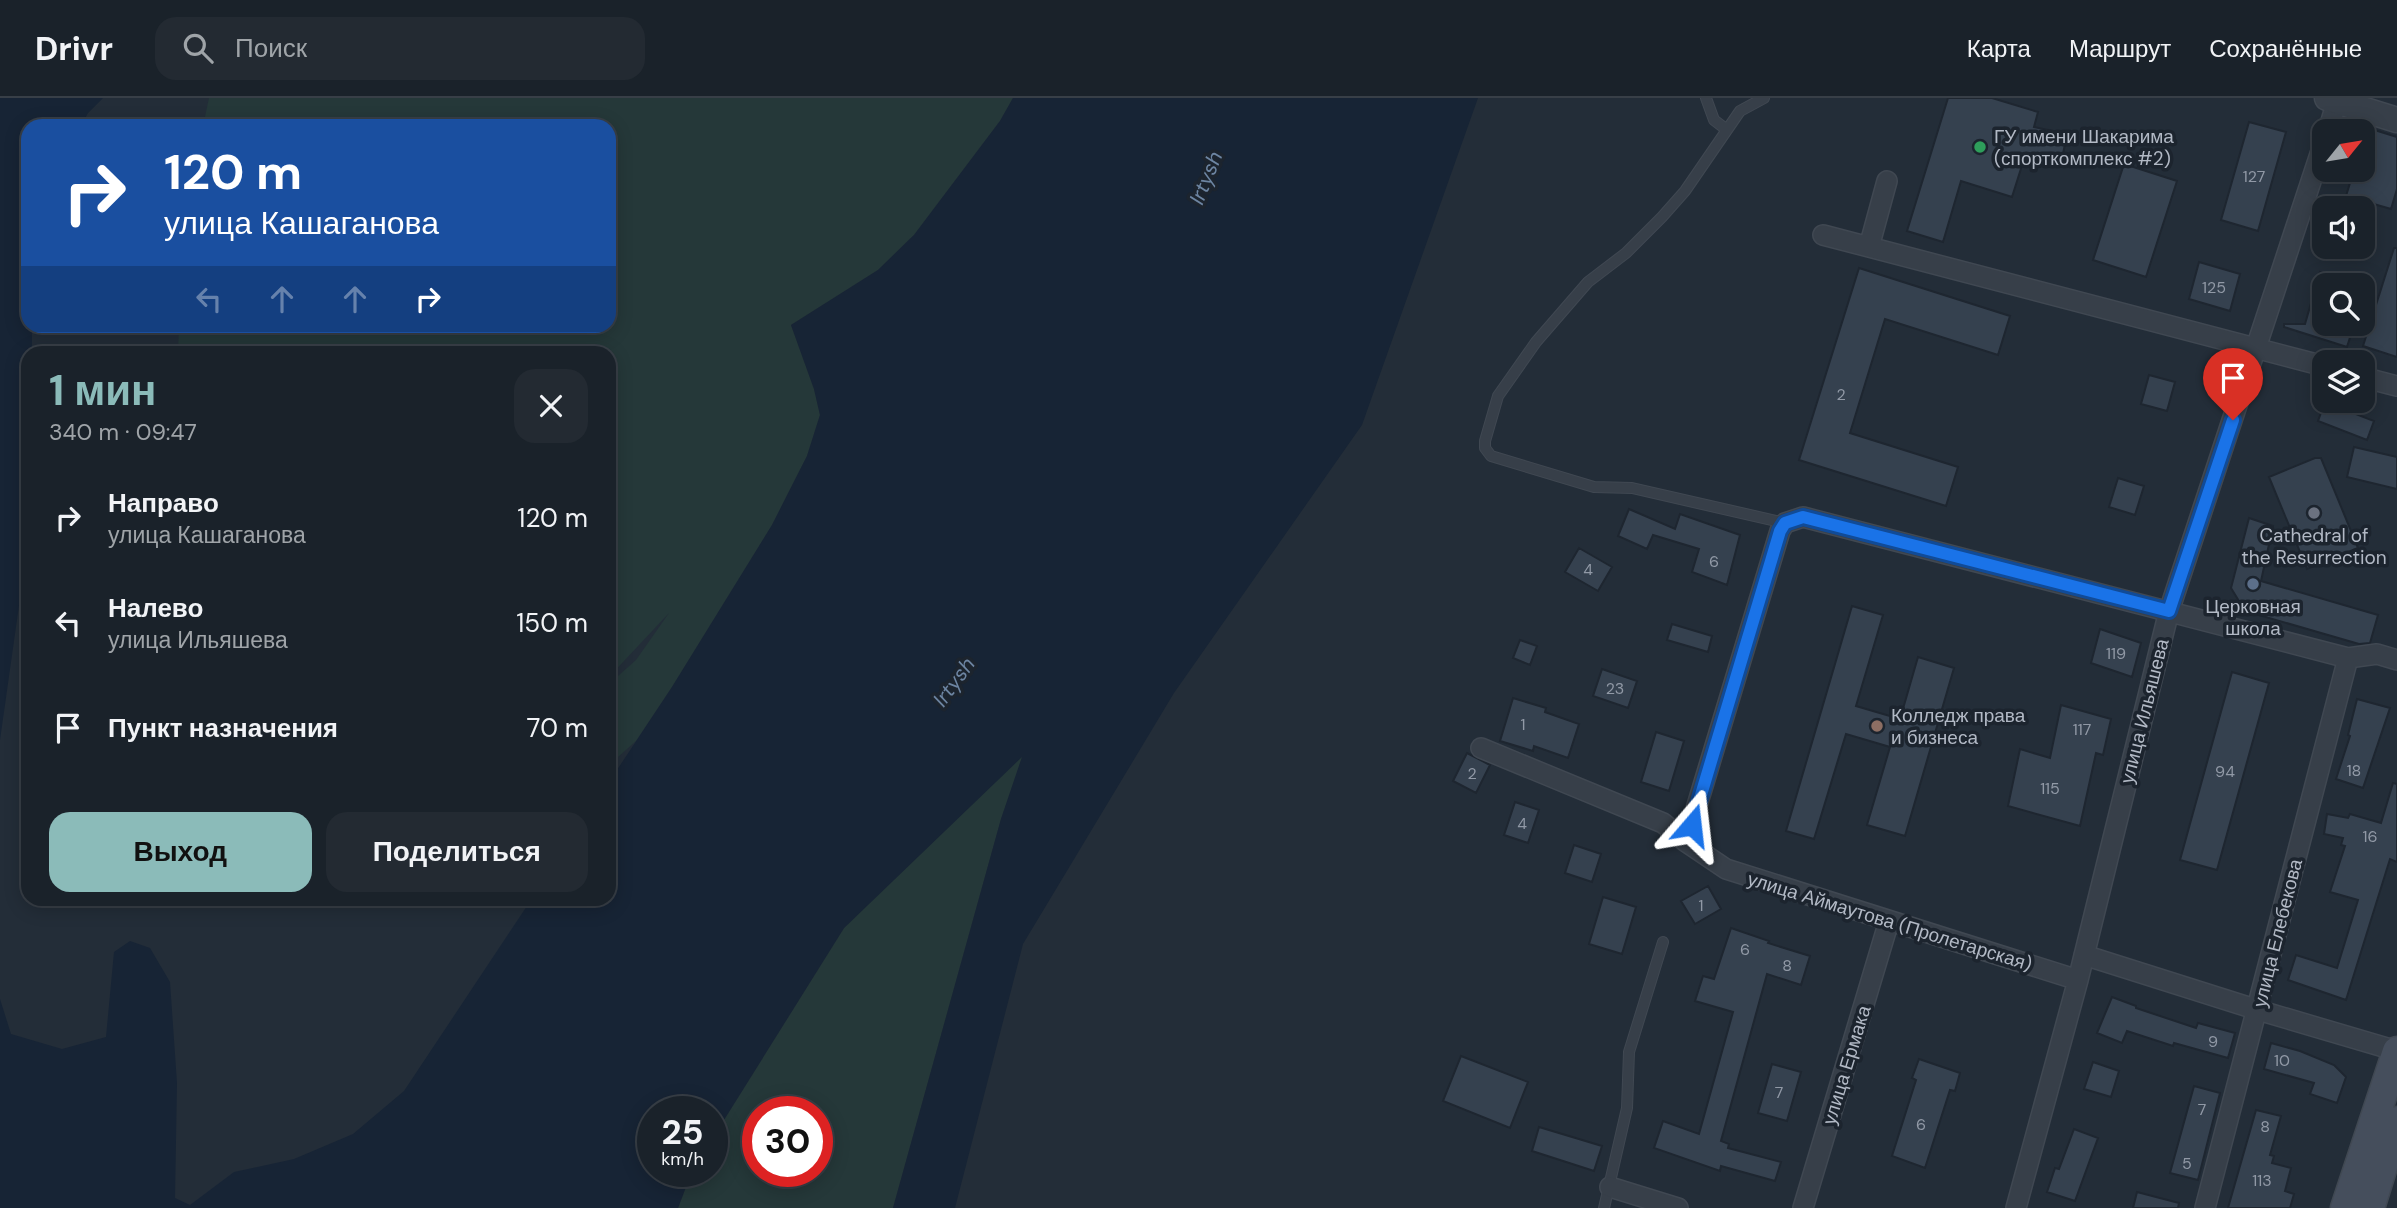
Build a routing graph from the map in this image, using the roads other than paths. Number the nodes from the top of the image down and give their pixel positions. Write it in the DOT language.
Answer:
graph roads {
  1 [pos="1706,98"];
  2 [pos="1764,98"];
  3 [pos="2334,99"];
  4 [pos="2330,119"];
  5 [pos="2397,120"];
  6 [pos="1727,130"];
  7 [pos="2312,179"];
  8 [pos="1887,181"];
  9 [pos="1823,235"];
  10 [pos="1869,247"];
  11 [pos="2257,348"];
  12 [pos="2312,363"];
  13 [pos="2375,380"];
  14 [pos="2397,386"];
  15 [pos="1794,520"];
  16 [pos="2169,611"];
  17 [pos="2347,658"];
  18 [pos="2397,660"];
  19 [pos="1481,748"];
  20 [pos="1685,842"];
  21 [pos="1889,922"];
  22 [pos="1663,942"];
  23 [pos="2084,955"];
  24 [pos="2078,980"];
  25 [pos="2258,1010"];
  26 [pos="2397,1051"];
  27 [pos="2397,1121"];
  28 [pos="1610,1187"];
  29 [pos="1604,1208"];
  30 [pos="1678,1208"];
  31 [pos="1803,1208"];
  32 [pos="2016,1208"];
  33 [pos="2205,1208"];
  34 [pos="2345,1208"];
  35 [pos="2370,1208"];
  1 -- 6 [label="lane"];
  2 -- 6 [label="lane"];
  3 -- 4 [label="street"];
  3 -- 5 [label="street"];
  6 -- 15 [label="lane"];
  7 -- 11 [label="street, улица Ильяшева"];
  8 -- 10 [label="street"];
  9 -- 10 [label="street"];
  10 -- 11 [label="street"];
  11 -- 12 [label="street"];
  11 -- 16 [label="street, улица Ильяшева"];
  13 -- 14 [label="street"];
  15 -- 16 [label="street"];
  15 -- 20 [label="street"];
  16 -- 17 [label="street"];
  16 -- 23 [label="street, улица Ильяшева"];
  17 -- 18 [label="street"];
  17 -- 25 [label="street, улица Елебекова"];
  19 -- 20 [label="street, улица Аймаутова (Пролетарская)"];
  20 -- 21 [label="street, улица Аймаутова (Пролетарская)"];
  21 -- 24 [label="street, улица Аймаутова (Пролетарская)"];
  21 -- 31 [label="street, улица Ермака"];
  22 -- 28 [label="lane"];
  23 -- 24 [label="street, улица Ильяшева"];
  23 -- 25 [label="street"];
  24 -- 32 [label="street, улица Ильяшева"];
  25 -- 26 [label="street"];
  25 -- 33 [label="street, улица Елебекова"];
  26 -- 34 [label="main road"];
  27 -- 35 [label="main road"];
  28 -- 29 [label="lane"];
  28 -- 30 [label="street"];
}
